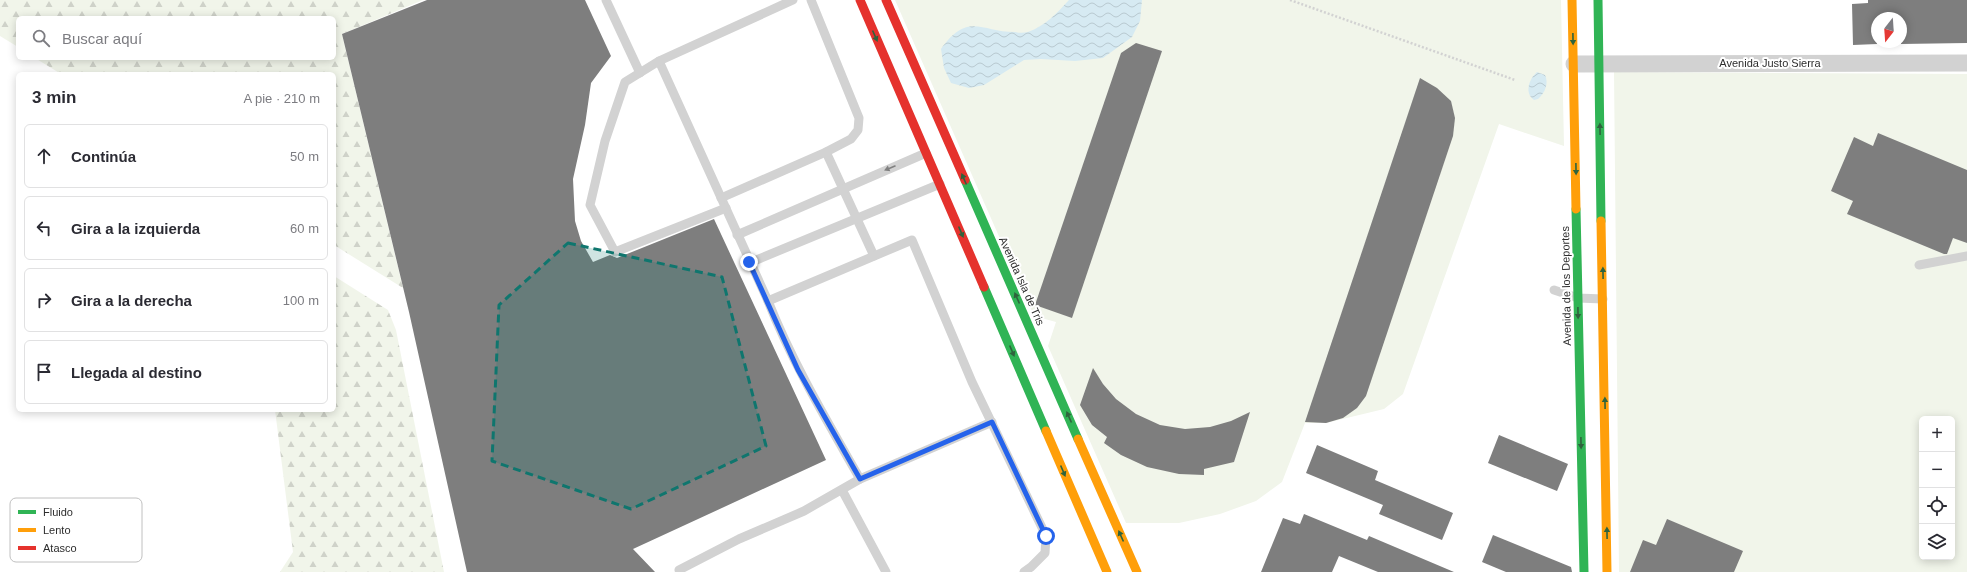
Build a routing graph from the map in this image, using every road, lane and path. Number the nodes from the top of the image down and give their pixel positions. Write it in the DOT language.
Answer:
graph roads {
  1 [pos="606,0"];
  2 [pos="793,0"];
  3 [pos="812,0"];
  4 [pos="860,0"];
  5 [pos="886,0"];
  6 [pos="1290,0"];
  7 [pos="1572,0"];
  8 [pos="1598,0"];
  9 [pos="659,61"];
  10 [pos="1967,63"];
  11 [pos="1574,64"];
  12 [pos="1599,64"];
  13 [pos="640,73"];
  14 [pos="1515,80"];
  15 [pos="826,152"];
  16 [pos="926,153"];
  17 [pos="940,184"];
  18 [pos="843,189"];
  19 [pos="721,198"];
  20 [pos="726,208"];
  21 [pos="856,218"];
  22 [pos="737,235"];
  23 [pos="874,256"];
  24 [pos="1967,256"];
  25 [pos="749,262"];
  26 [pos="1919,265"];
  27 [pos="1554,290"];
  28 [pos="1578,298"];
  29 [pos="1603,299"];
  30 [pos="768,301"];
  31 [pos="992,422"];
  32 [pos="860,479"];
  33 [pos="842,490"];
  34 [pos="680,572"];
  35 [pos="886,572"];
  36 [pos="1024,572"];
  37 [pos="1107,572"];
  38 [pos="1137,572"];
  39 [pos="1584,572"];
  40 [pos="1607,572"];
  1 -- 13 [label="lane"];
  2 -- 9 [label="lane"];
  3 -- 15 [label="lane"];
  4 -- 16 [label="main road, one-way"];
  38 -- 5 [label="main road, Avenida Isla de Tris, one-way"];
  6 -- 14 [label="path"];
  7 -- 11 [label="main road, Avenida de los Deportes, one-way"];
  8 -- 12 [label="main road"];
  9 -- 13 [label="lane"];
  9 -- 19 [label="lane"];
  10 -- 12 [label="street, Avenida Justo Sierra"];
  11 -- 12 [label="street, Avenida Justo Sierra"];
  11 -- 28 [label="main road, Avenida de los Deportes, one-way"];
  29 -- 12 [label="main road, one-way"];
  13 -- 20 [label="lane"];
  15 -- 18 [label="lane"];
  15 -- 19 [label="lane"];
  16 -- 17 [label="main road"];
  16 -- 18 [label="lane, one-way"];
  17 -- 21 [label="lane"];
  17 -- 37 [label="main road, one-way"];
  18 -- 21 [label="lane"];
  18 -- 22 [label="lane"];
  19 -- 20 [label="lane"];
  20 -- 22 [label="lane"];
  21 -- 23 [label="lane"];
  21 -- 25 [label="lane"];
  22 -- 25 [label="lane"];
  23 -- 30 [label="lane"];
  23 -- 31 [label="lane"];
  24 -- 26 [label="lane"];
  25 -- 30 [label="lane"];
  27 -- 28 [label="lane"];
  28 -- 29 [label="lane"];
  28 -- 39 [label="main road, Avenida de los Deportes, one-way"];
  40 -- 29 [label="main road, one-way"];
  30 -- 32 [label="lane"];
  31 -- 32 [label="lane"];
  31 -- 36 [label="lane"];
  32 -- 33 [label="lane"];
  33 -- 34 [label="lane"];
  33 -- 35 [label="lane"];
}
